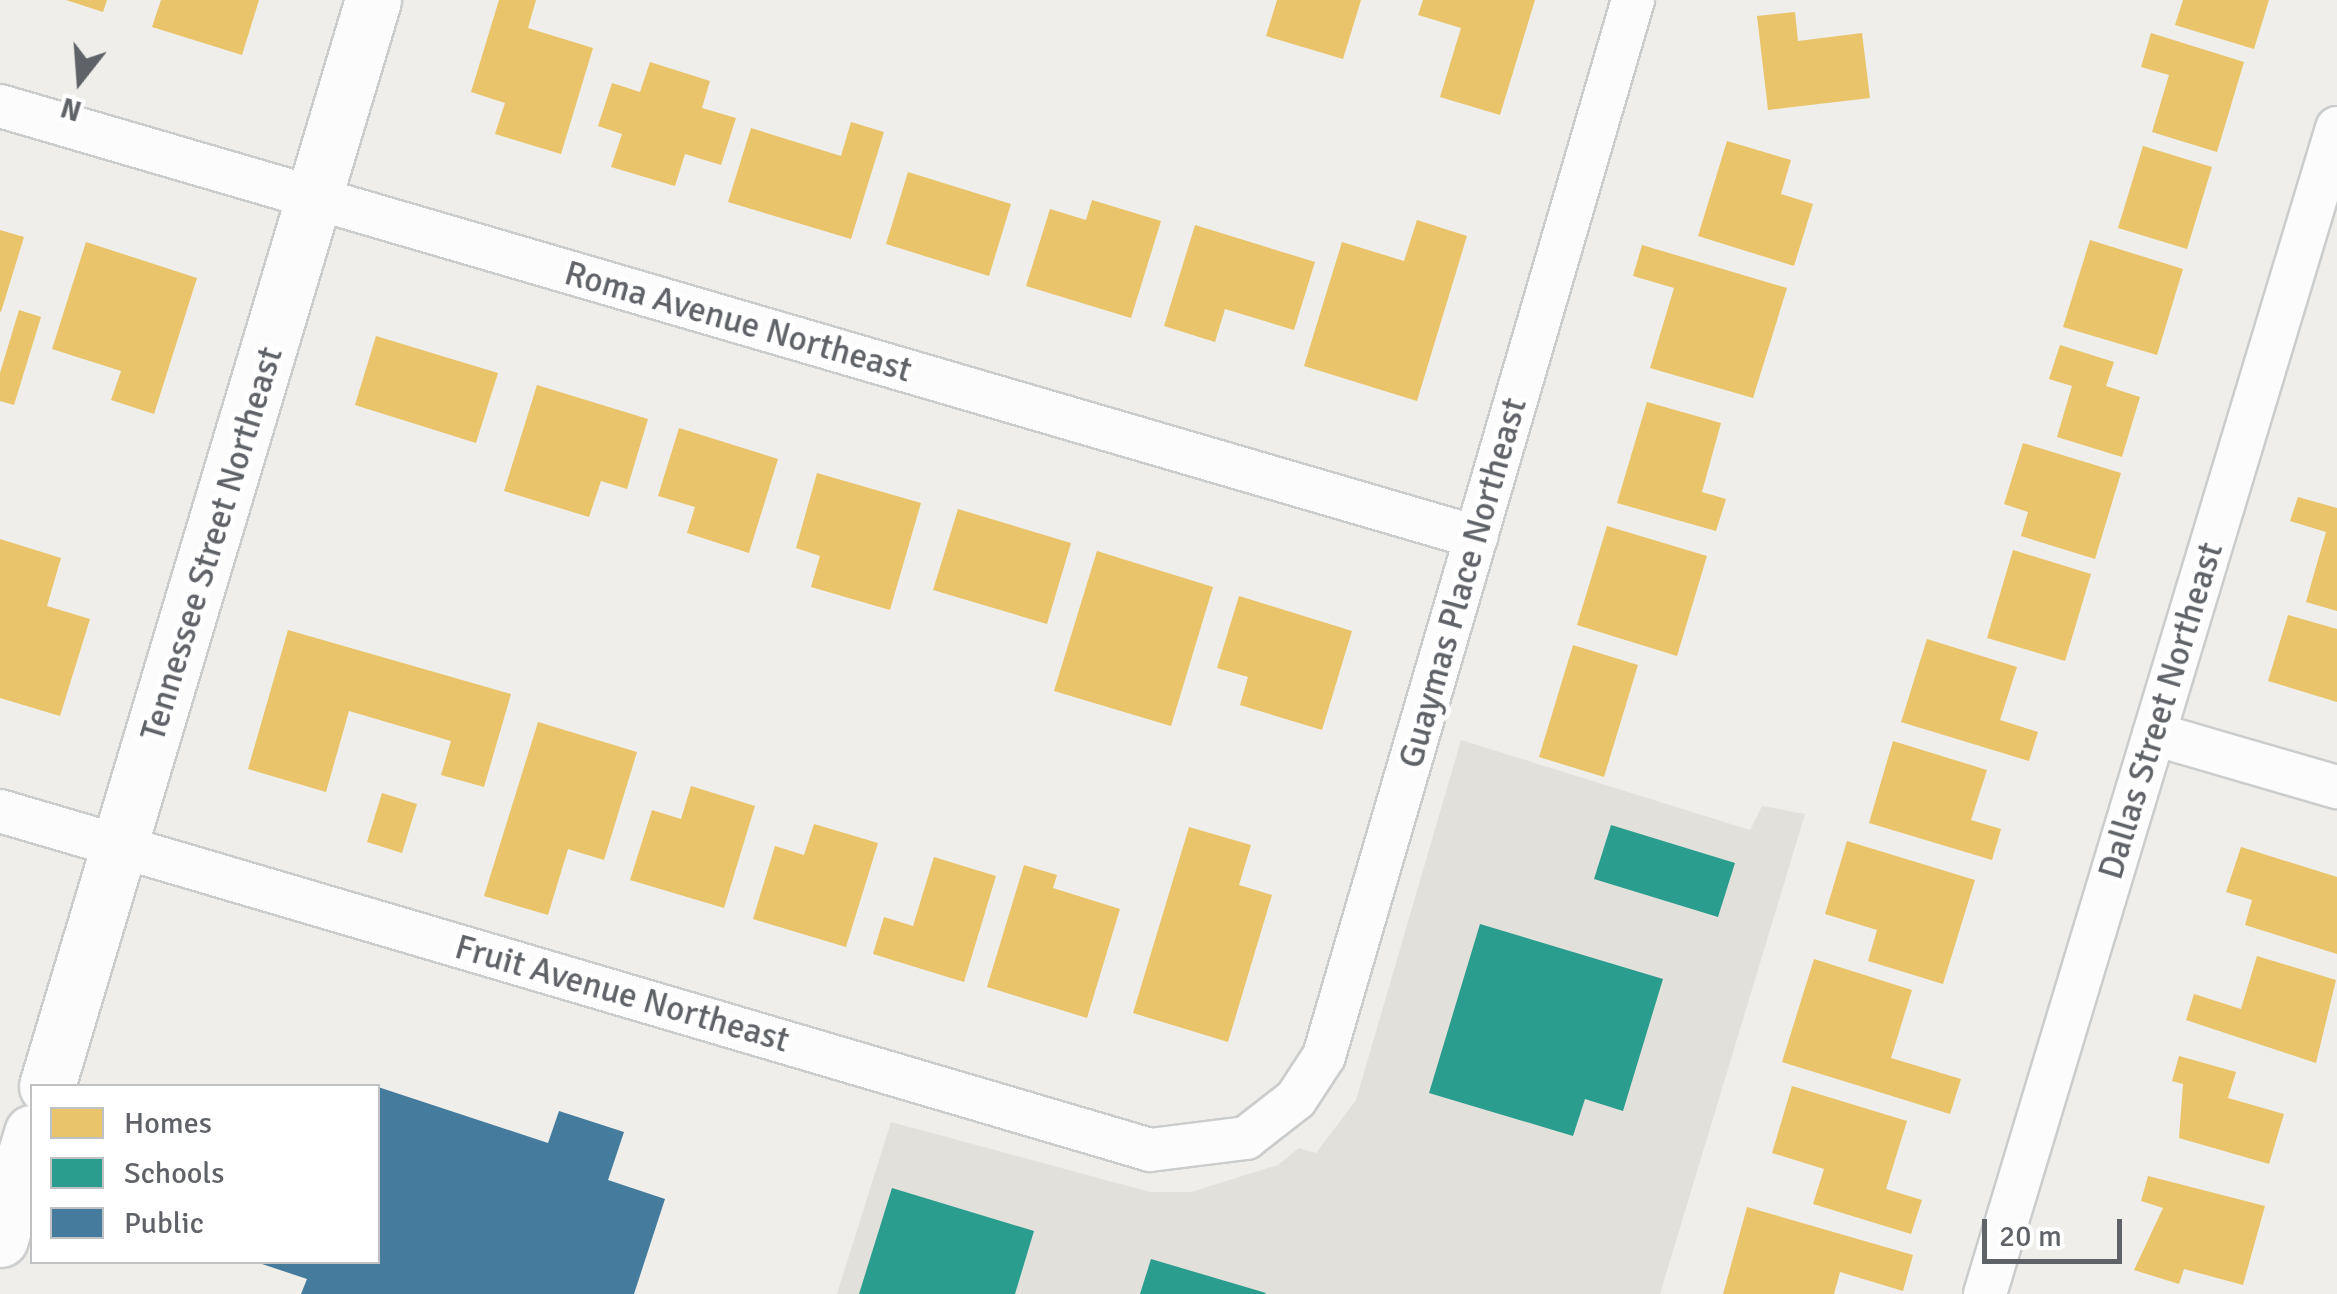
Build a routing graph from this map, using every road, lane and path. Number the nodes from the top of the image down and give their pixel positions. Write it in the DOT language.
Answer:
graph roads {
  1 [pos="373,0"];
  2 [pos="1633,0"];
  3 [pos="0,106"];
  4 [pos="2337,128"];
  5 [pos="316,199"];
  6 [pos="1476,537"];
  7 [pos="2154,734"];
  8 [pos="2337,787"];
  9 [pos="0,811"];
  10 [pos="120,846"];
  11 [pos="48,1084"];
  12 [pos="1246,1138"];
  13 [pos="30,1140"];
  14 [pos="0,1239"];
  15 [pos="1985,1294"];
  1 -- 5 [label="street, Tennessee Street Northeast"];
  2 -- 6 [label="street, Guaymas Place Northeast"];
  3 -- 5 [label="street, Roma Avenue Northeast"];
  4 -- 7 [label="street, Dallas Street Northeast"];
  5 -- 6 [label="street, Roma Avenue Northeast"];
  5 -- 10 [label="street, Tennessee Street Northeast"];
  6 -- 12 [label="street, Guaymas Place Northeast"];
  7 -- 8 [label="street"];
  7 -- 15 [label="street, Dallas Street Northeast"];
  9 -- 10 [label="street, Fruit Avenue Northeast"];
  10 -- 11 [label="street, Tennessee Street Northeast"];
  10 -- 12 [label="street, Fruit Avenue Northeast"];
  13 -- 14 [label="street"];
}
